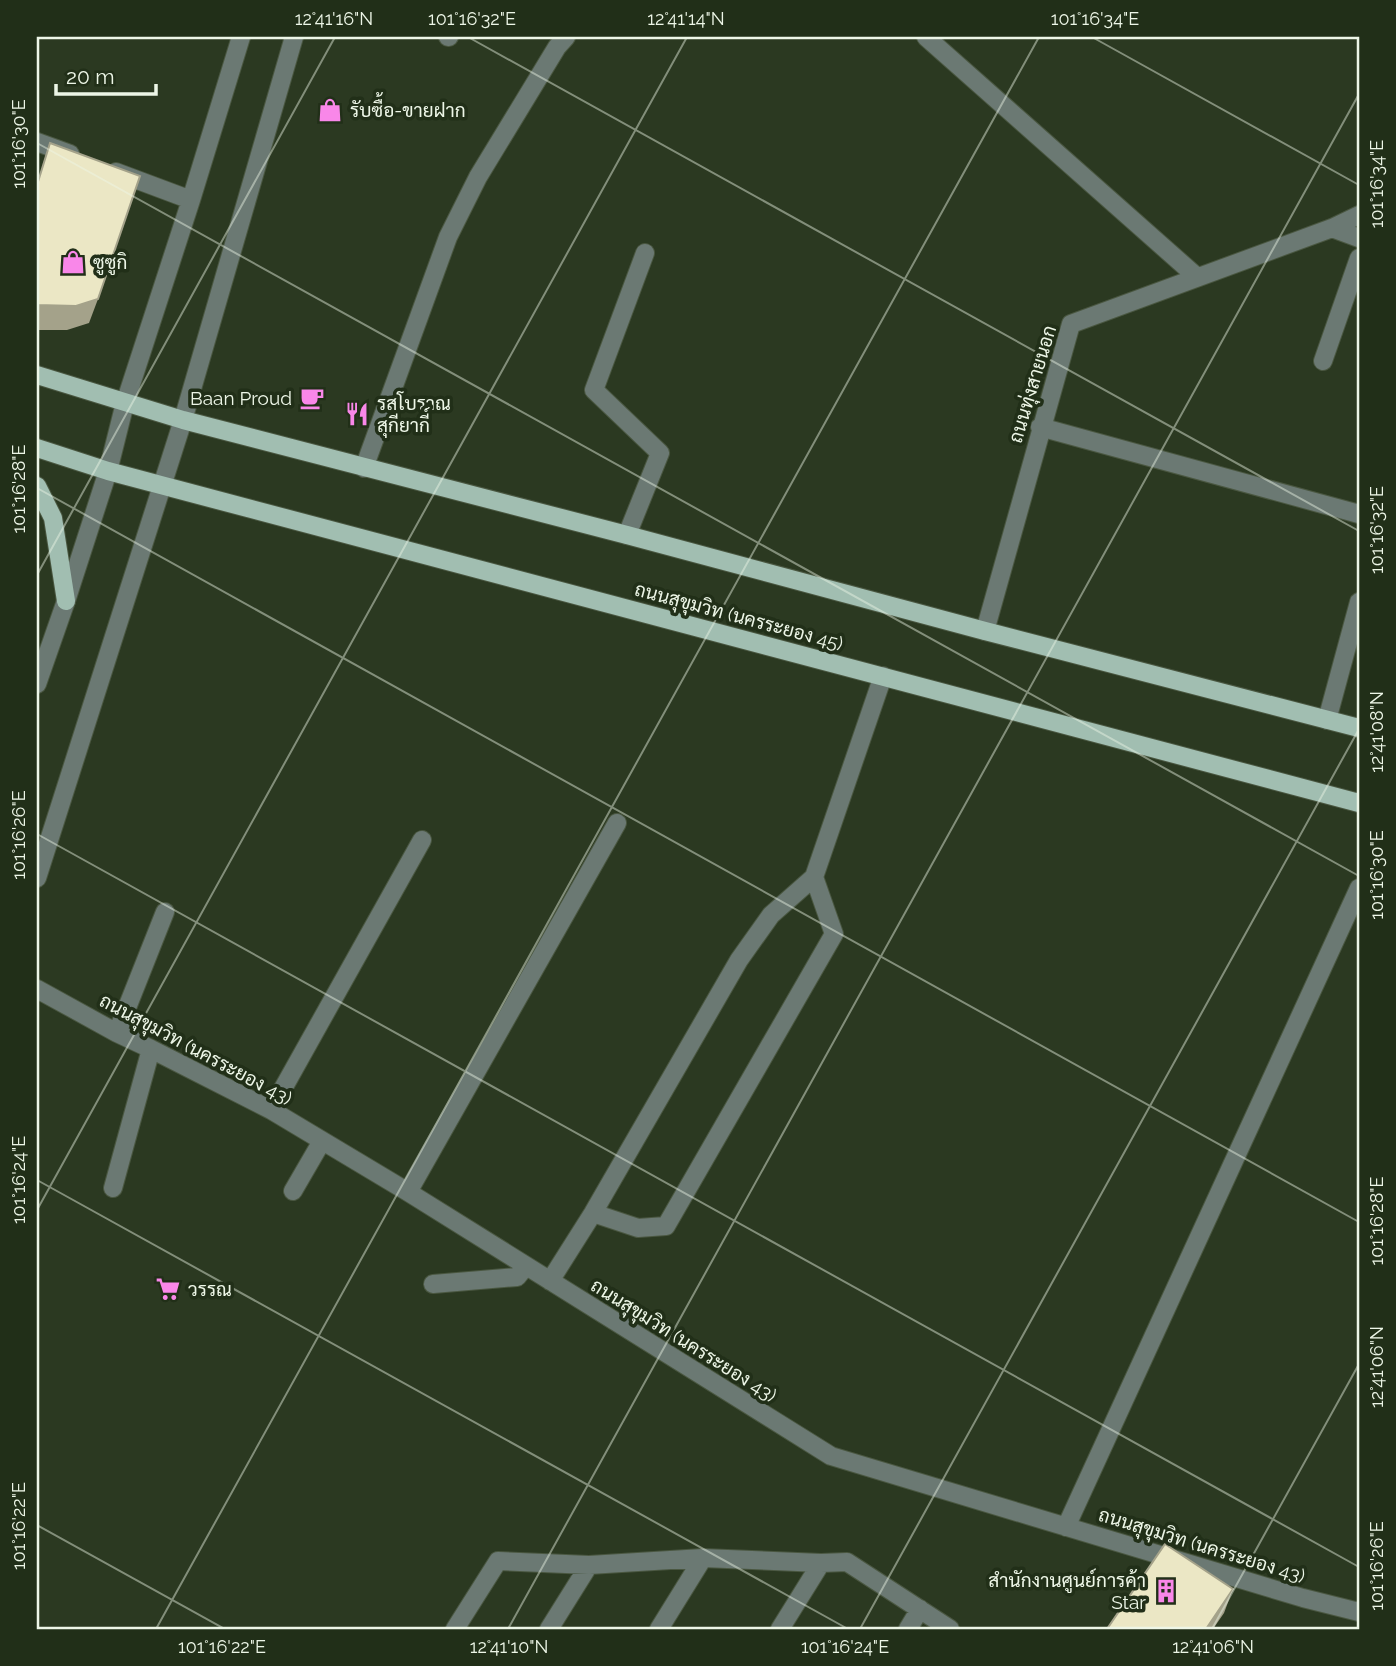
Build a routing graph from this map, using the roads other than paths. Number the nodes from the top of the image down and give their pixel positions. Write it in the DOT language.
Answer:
graph roads {
  1 [pos="241,37"];
  2 [pos="293,37"];
  3 [pos="566,37"];
  4 [pos="926,37"];
  5 [pos="37,142"];
  6 [pos="191,200"];
  7 [pos="1359,215"];
  8 [pos="1332,228"];
  9 [pos="1359,238"];
  10 [pos="645,253"];
  11 [pos="1359,258"];
  12 [pos="1197,277"];
  13 [pos="1323,361"];
  14 [pos="37,376"];
  15 [pos="125,403"];
  16 [pos="183,420"];
  17 [pos="1040,428"];
  18 [pos="37,448"];
  19 [pos="364,468"];
  20 [pos="108,471"];
  21 [pos="162,485"];
  22 [pos="37,486"];
  23 [pos="1359,514"];
  24 [pos="628,534"];
  25 [pos="66,601"];
  26 [pos="1359,603"];
  27 [pos="985,631"];
  28 [pos="883,676"];
  29 [pos="37,684"];
  30 [pos="1327,720"];
  31 [pos="1359,728"];
  32 [pos="1359,803"];
  33 [pos="617,823"];
  34 [pos="422,840"];
  35 [pos="814,877"];
  36 [pos="37,878"];
  37 [pos="1359,888"];
  38 [pos="165,912"];
  39 [pos="37,989"];
  40 [pos="117,1033"];
  41 [pos="151,1049"];
  42 [pos="271,1111"];
  43 [pos="322,1141"];
  44 [pos="113,1188"];
  45 [pos="293,1191"];
  46 [pos="408,1192"];
  47 [pos="593,1213"];
  48 [pos="526,1266"];
  49 [pos="550,1281"];
  50 [pos="433,1284"];
  51 [pos="1066,1527"];
  52 [pos="703,1558"];
  53 [pos="821,1563"];
  54 [pos="589,1565"];
  55 [pos="920,1609"];
  56 [pos="1359,1612"];
  57 [pos="455,1629"];
  58 [pos="549,1629"];
  59 [pos="659,1629"];
  60 [pos="780,1629"];
  61 [pos="908,1629"];
  62 [pos="950,1629"];
  1 -- 6 [label="street"];
  2 -- 16 [label="street"];
  3 -- 19 [label="street"];
  4 -- 12 [label="street"];
  5 -- 6 [label="street"];
  6 -- 15 [label="street"];
  7 -- 8 [label="street, ถนนทุ่งสายนอก"];
  8 -- 9 [label="street"];
  8 -- 12 [label="street, ถนนทุ่งสายนอก"];
  10 -- 24 [label="street"];
  11 -- 13 [label="street"];
  12 -- 17 [label="street, ถนนทุ่งสายนอก"];
  14 -- 15 [label="main road"];
  15 -- 16 [label="main road"];
  15 -- 20 [label="street"];
  16 -- 19 [label="main road"];
  16 -- 21 [label="street"];
  17 -- 23 [label="street"];
  17 -- 27 [label="street, ถนนทุ่งสายนอก"];
  18 -- 20 [label="main road, ถนนสุขุมวิท (นครระยอง 45)"];
  19 -- 24 [label="main road"];
  20 -- 21 [label="main road, ถนนสุขุมวิท (นครระยอง 45)"];
  20 -- 25 [label="street"];
  21 -- 28 [label="main road, ถนนสุขุมวิท (นครระยอง 45)"];
  21 -- 36 [label="street"];
  22 -- 25 [label="main road"];
  24 -- 27 [label="main road"];
  25 -- 29 [label="street"];
  26 -- 30 [label="street"];
  27 -- 30 [label="main road"];
  28 -- 32 [label="main road, ถนนสุขุมวิท (นครระยอง 45)"];
  28 -- 35 [label="street"];
  30 -- 31 [label="main road"];
  33 -- 46 [label="street"];
  34 -- 42 [label="street"];
  35 -- 47 [label="street"];
  35 -- 47 [label="street"];
  37 -- 51 [label="street"];
  38 -- 40 [label="street"];
  39 -- 40 [label="street, ถนนสุขุมวิท (นครระยอง 43)"];
  40 -- 41 [label="street, ถนนสุขุมวิท (นครระยอง 43)"];
  41 -- 42 [label="street, ถนนสุขุมวิท (นครระยอง 43)"];
  41 -- 44 [label="street"];
  42 -- 43 [label="street, ถนนสุขุมวิท (นครระยอง 43)"];
  43 -- 45 [label="street"];
  43 -- 46 [label="street, ถนนสุขุมวิท (นครระยอง 43)"];
  46 -- 48 [label="street, ถนนสุขุมวิท (นครระยอง 43)"];
  47 -- 49 [label="street"];
  48 -- 49 [label="street, ถนนสุขุมวิท (นครระยอง 43)"];
  48 -- 50 [label="street"];
  49 -- 51 [label="street, ถนนสุขุมวิท (นครระยอง 43)"];
  51 -- 56 [label="street, ถนนสุขุมวิท (นครระยอง 43)"];
  52 -- 53 [label="street"];
  52 -- 54 [label="street"];
  52 -- 59 [label="street"];
  53 -- 55 [label="street"];
  53 -- 60 [label="street"];
  54 -- 57 [label="street"];
  54 -- 58 [label="street"];
  55 -- 61 [label="street"];
  55 -- 62 [label="street"];
}
